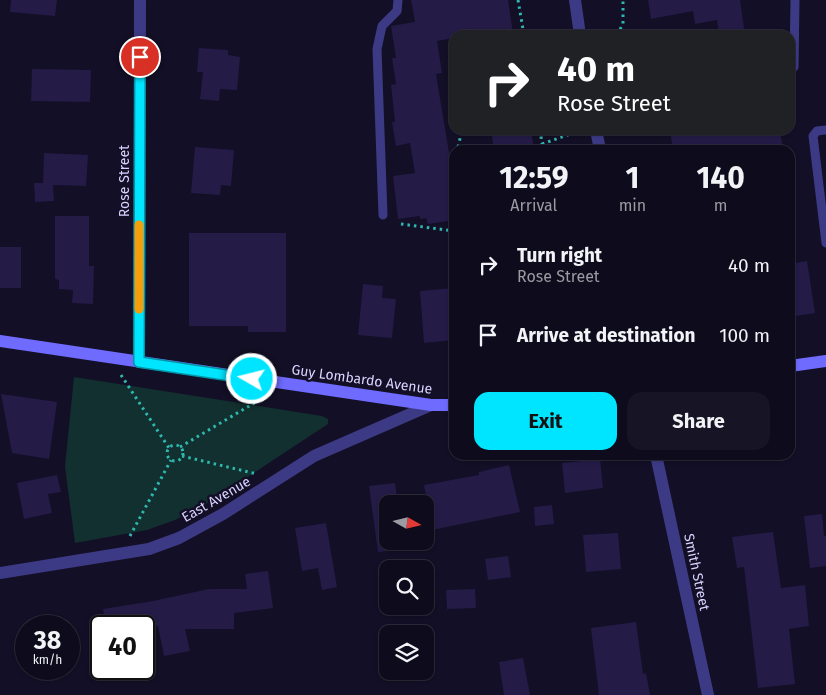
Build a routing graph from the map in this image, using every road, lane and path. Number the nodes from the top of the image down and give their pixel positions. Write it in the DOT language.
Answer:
graph roads {
  1 [pos="140,0"];
  2 [pos="398,0"];
  3 [pos="518,0"];
  4 [pos="575,0"];
  5 [pos="623,0"];
  6 [pos="794,0"];
  7 [pos="523,30"];
  8 [pos="579,30"];
  9 [pos="620,30"];
  10 [pos="794,30"];
  11 [pos="826,130"];
  12 [pos="541,135"];
  13 [pos="568,135"];
  14 [pos="542,144"];
  15 [pos="383,215"];
  16 [pos="401,224"];
  17 [pos="449,230"];
  18 [pos="826,243"];
  19 [pos="0,341"];
  20 [pos="110,358"];
  21 [pos="826,361"];
  22 [pos="139,362"];
  23 [pos="795,365"];
  24 [pos="288,384"];
  25 [pos="431,405"];
  26 [pos="449,405"];
  27 [pos="180,446"];
  28 [pos="168,448"];
  29 [pos="182,456"];
  30 [pos="171,460"];
  31 [pos="657,460"];
  32 [pos="279,478"];
  33 [pos="120,554"];
  34 [pos="0,573"];
  35 [pos="708,695"];
  1 -- 22 [label="street, Rose Street"];
  2 -- 15 [label="lane"];
  3 -- 7 [label="path"];
  4 -- 8 [label="street"];
  5 -- 9 [label="path"];
  6 -- 10 [label="lane"];
  11 -- 18 [label="lane"];
  12 -- 14 [label="path"];
  13 -- 14 [label="path"];
  16 -- 17 [label="path"];
  19 -- 20 [label="street, Guy Lombardo Avenue"];
  20 -- 22 [label="street, Guy Lombardo Avenue"];
  20 -- 28 [label="path"];
  21 -- 23 [label="street"];
  22 -- 24 [label="street, Guy Lombardo Avenue"];
  24 -- 25 [label="street, Guy Lombardo Avenue"];
  24 -- 27 [label="path"];
  25 -- 26 [label="street, Guy Lombardo Avenue"];
  25 -- 32 [label="street, East Avenue"];
  27 -- 28 [label="path"];
  27 -- 29 [label="path"];
  28 -- 30 [label="path"];
  29 -- 30 [label="path"];
  29 -- 32 [label="path"];
  30 -- 33 [label="path"];
  31 -- 35 [label="street, Smith Street"];
  32 -- 33 [label="street, East Avenue"];
  33 -- 34 [label="street, East Avenue"];
}
